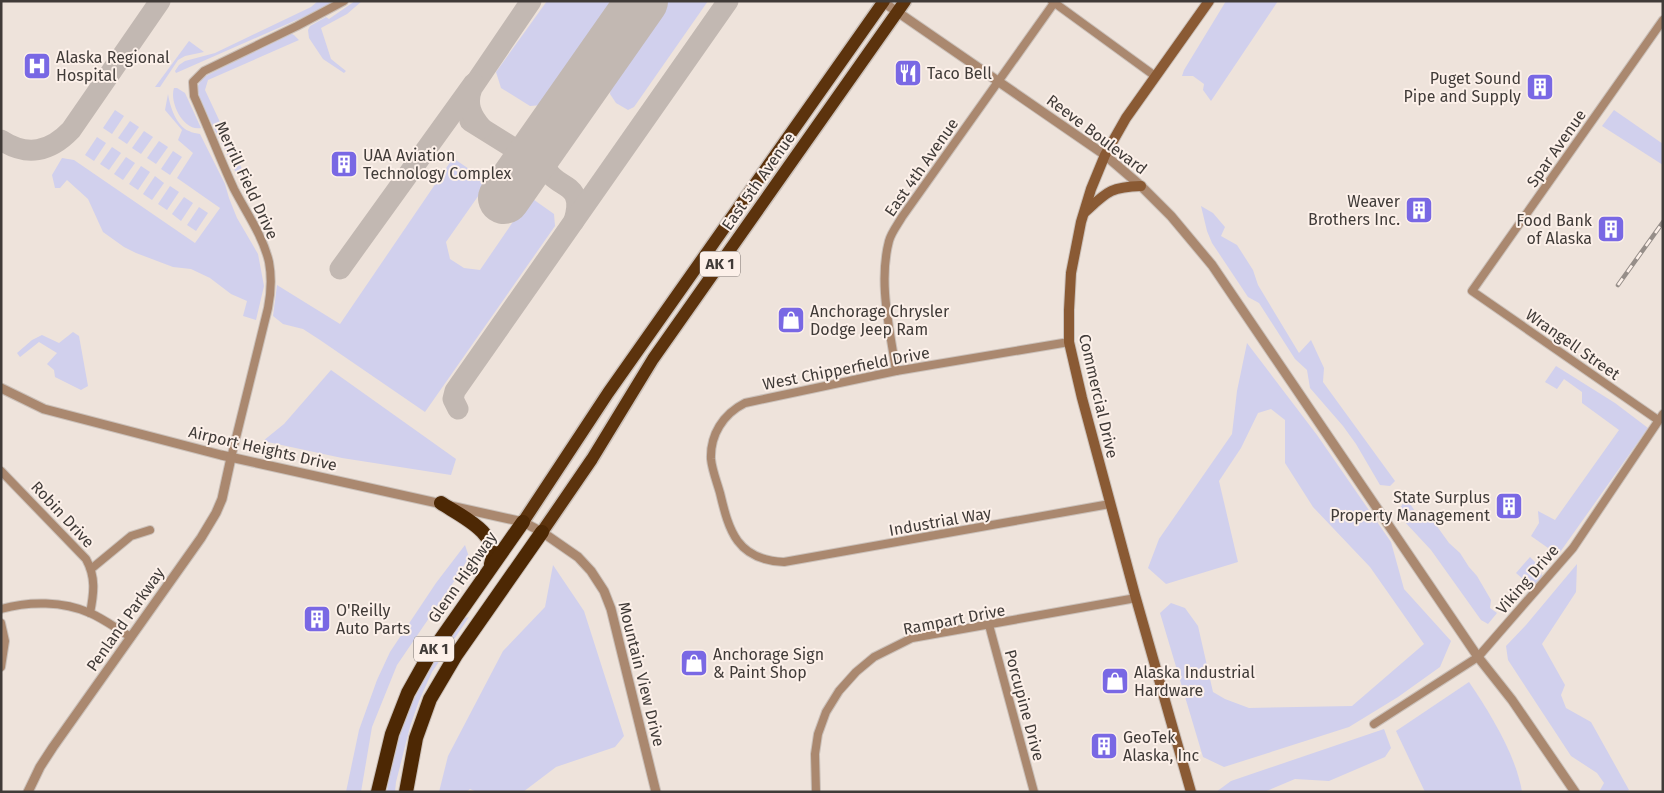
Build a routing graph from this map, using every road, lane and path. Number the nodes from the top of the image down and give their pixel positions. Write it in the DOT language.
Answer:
graph roads {
  1 [pos="344,1"];
  2 [pos="1209,1"];
  3 [pos="884,2"];
  4 [pos="1053,2"];
  5 [pos="901,6"];
  6 [pos="1663,20"];
  7 [pos="1155,76"];
  8 [pos="998,82"];
  9 [pos="1105,155"];
  10 [pos="1140,186"];
  11 [pos="1084,213"];
  12 [pos="1472,291"];
  13 [pos="1069,342"];
  14 [pos="896,371"];
  15 [pos="1,388"];
  16 [pos="1661,417"];
  17 [pos="231,458"];
  18 [pos="1,471"];
  19 [pos="441,503"];
  20 [pos="1110,504"];
  21 [pos="523,522"];
  22 [pos="150,530"];
  23 [pos="542,532"];
  24 [pos="774,562"];
  25 [pos="91,569"];
  26 [pos="489,569"];
  27 [pos="1136,598"];
  28 [pos="1,609"];
  29 [pos="90,613"];
  30 [pos="1,623"];
  31 [pos="990,625"];
  32 [pos="131,637"];
  33 [pos="1478,656"];
  34 [pos="1,667"];
  35 [pos="1374,724"];
  36 [pos="28,792"];
  37 [pos="378,792"];
  38 [pos="406,792"];
  39 [pos="656,792"];
  40 [pos="816,792"];
  41 [pos="1034,792"];
  42 [pos="1191,792"];
  43 [pos="1575,792"];
  1 -- 17 [label="street, Merrill Field Drive"];
  2 -- 7 [label="main road, Commercial Drive"];
  3 -- 5 [label="street, Reeve Boulevard"];
  3 -- 21 [label="highway, East 5th Avenue / AK 1"];
  4 -- 7 [label="street"];
  4 -- 8 [label="street, East 4th Avenue"];
  5 -- 8 [label="street, Reeve Boulevard"];
  5 -- 23 [label="highway, East 5th Avenue / AK 1"];
  6 -- 12 [label="street, Spar Avenue"];
  7 -- 9 [label="main road, Commercial Drive"];
  8 -- 9 [label="street, Reeve Boulevard"];
  8 -- 14 [label="street, East 4th Avenue"];
  9 -- 10 [label="street, Reeve Boulevard"];
  9 -- 11 [label="main road, Commercial Drive"];
  10 -- 11 [label="main road"];
  10 -- 33 [label="street, Reeve Boulevard"];
  11 -- 13 [label="main road, Commercial Drive"];
  12 -- 16 [label="street, Wrangell Street"];
  13 -- 14 [label="street, West Chipperfield Drive"];
  13 -- 20 [label="main road, Commercial Drive"];
  14 -- 24 [label="street, West Chipperfield Drive"];
  15 -- 17 [label="street, Airport Heights Drive"];
  16 -- 33 [label="street, Viking Drive"];
  17 -- 19 [label="street, Airport Heights Drive"];
  17 -- 32 [label="street, Penland Parkway"];
  18 -- 25 [label="street, Robin Drive"];
  19 -- 21 [label="street, Airport Heights Drive"];
  19 -- 26 [label="highway"];
  20 -- 24 [label="street, Industrial Way"];
  20 -- 27 [label="main road, Commercial Drive"];
  21 -- 23 [label="street, Mountain View Drive"];
  21 -- 26 [label="highway, Glenn Highway / AK 1"];
  22 -- 25 [label="street"];
  23 -- 38 [label="highway, AK 1"];
  23 -- 39 [label="street, Mountain View Drive"];
  25 -- 29 [label="street, Robin Drive"];
  26 -- 37 [label="highway, Glenn Highway / AK 1"];
  27 -- 31 [label="street, Rampart Drive"];
  27 -- 42 [label="main road, Commercial Drive"];
  28 -- 29 [label="street"];
  29 -- 32 [label="street"];
  30 -- 34 [label="street"];
  31 -- 40 [label="street, Rampart Drive"];
  31 -- 41 [label="street, Porcupine Drive"];
  32 -- 36 [label="street, Penland Parkway"];
  33 -- 35 [label="street, Viking Drive"];
  33 -- 43 [label="street, Reeve Boulevard"];
}
